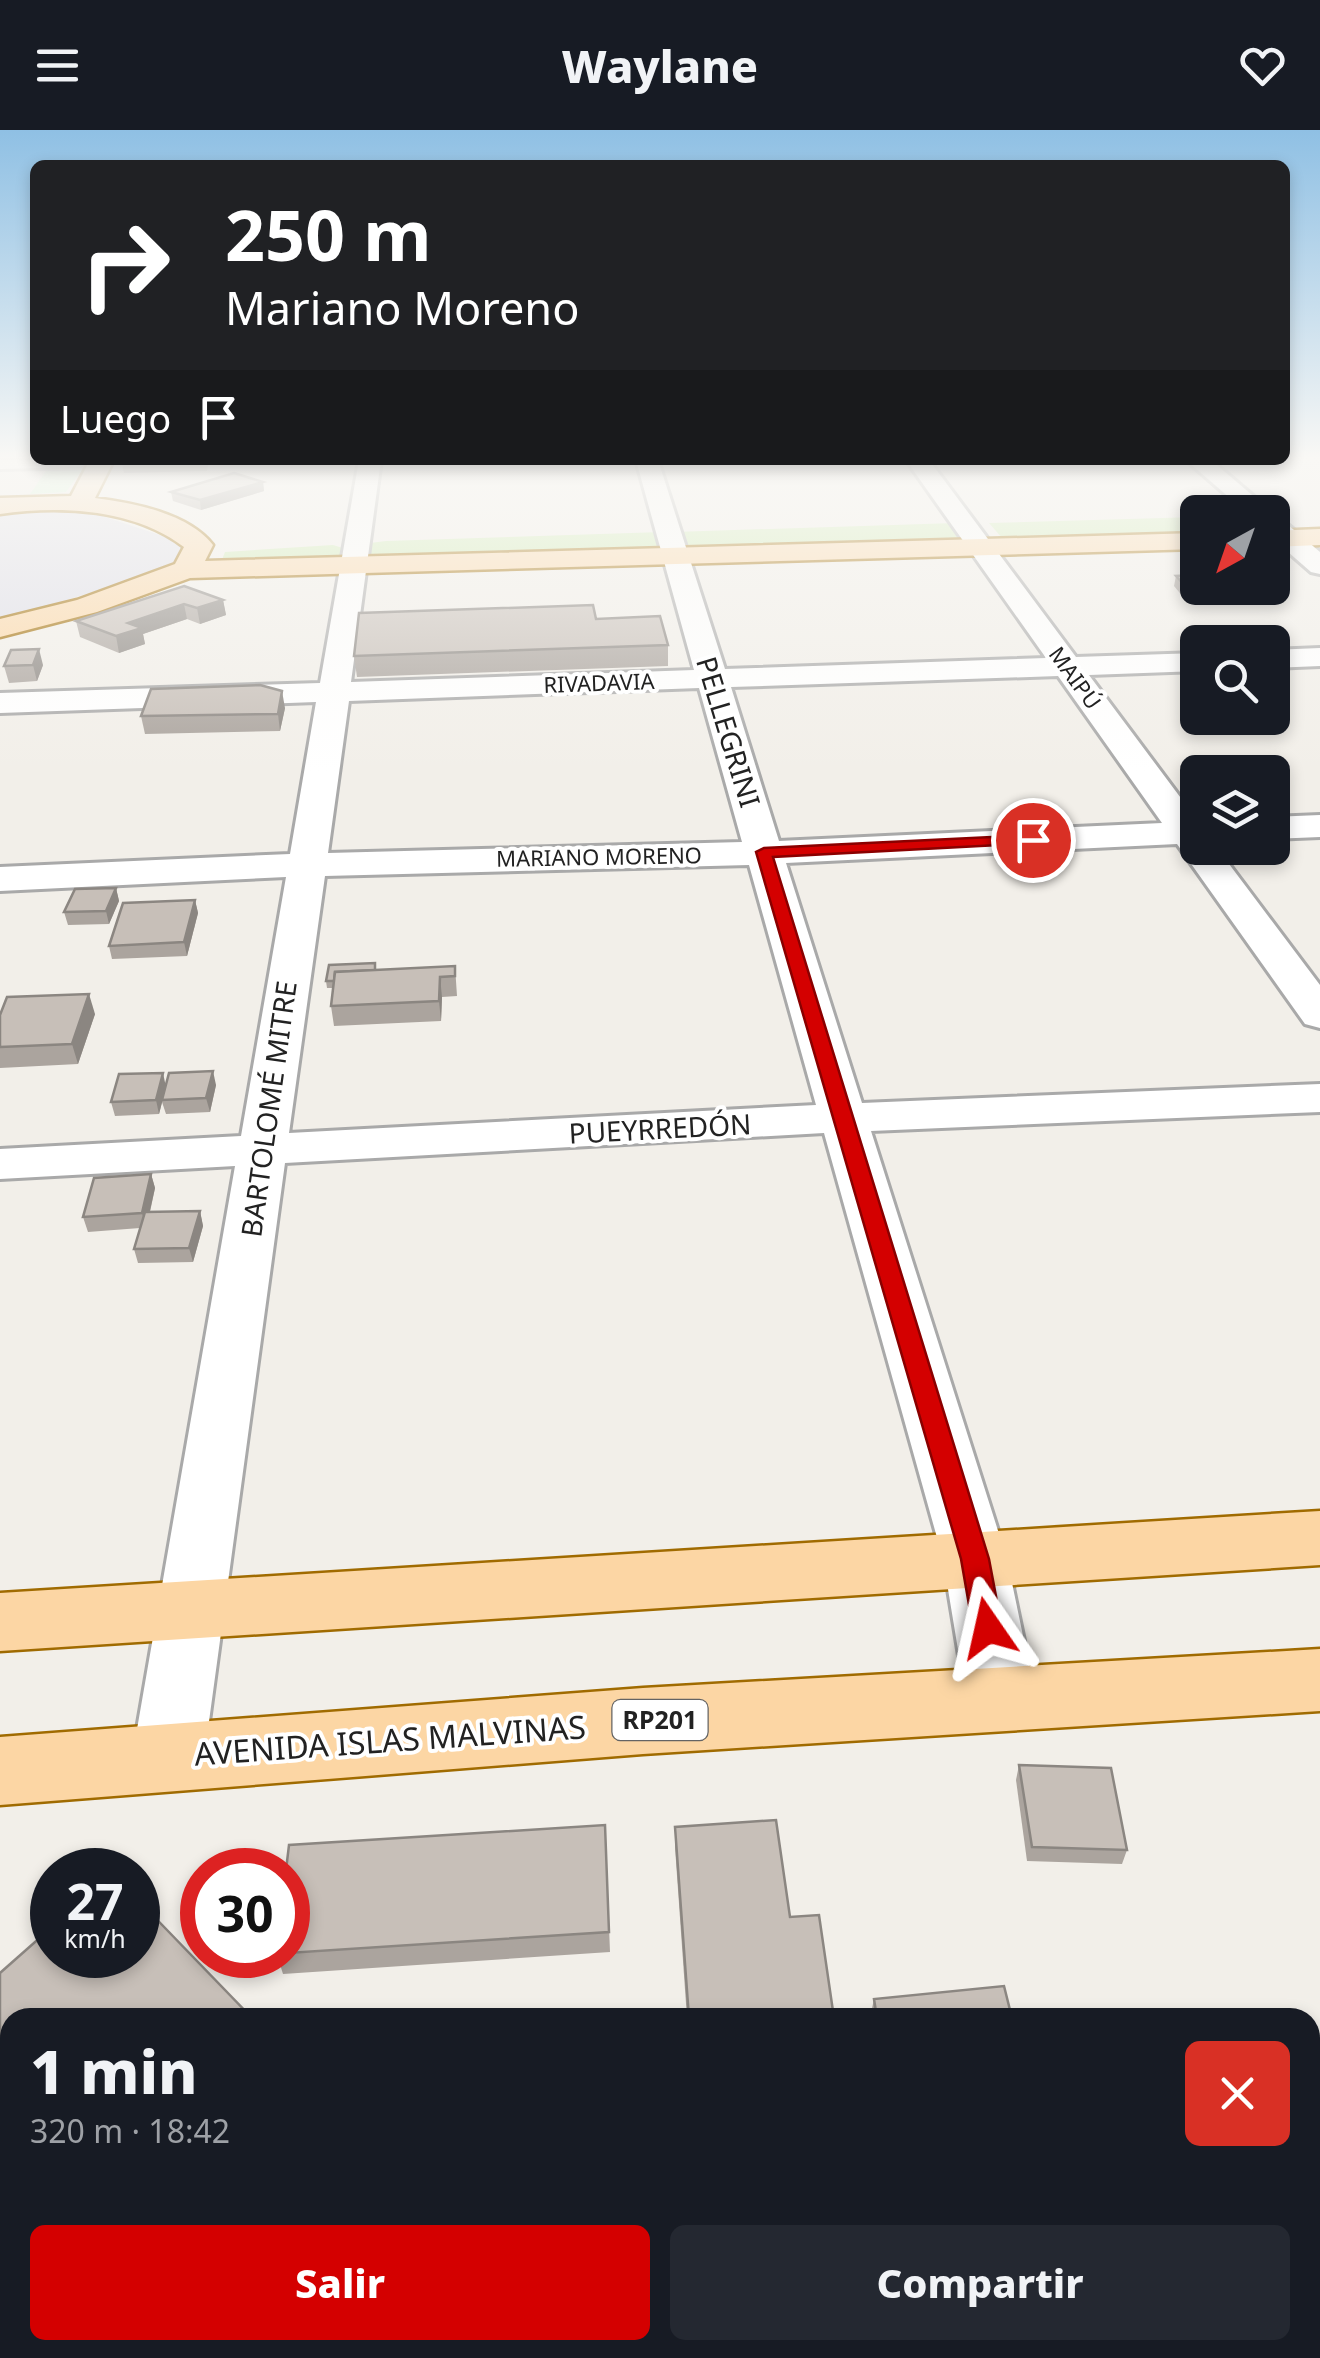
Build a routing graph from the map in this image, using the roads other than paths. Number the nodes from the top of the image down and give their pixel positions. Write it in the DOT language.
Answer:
graph roads {
  1 [pos="178,564"];
  2 [pos="353,564"];
  3 [pos="678,564"];
  4 [pos="994,564"];
  5 [pos="0,628"];
  6 [pos="1320,658"];
  7 [pos="1290,659"];
  8 [pos="1180,663"];
  9 [pos="1066,667"];
  10 [pos="712,680"];
  11 [pos="336,692"];
  12 [pos="0,703"];
  13 [pos="1180,820"];
  14 [pos="1320,826"];
  15 [pos="1290,827"];
  16 [pos="1180,840"];
  17 [pos="764,852"];
  18 [pos="305,864"];
  19 [pos="1213,865"];
  20 [pos="0,878"];
  21 [pos="1320,1015"];
  22 [pos="1320,1098"];
  23 [pos="843,1118"];
  24 [pos="262,1151"];
  25 [pos="0,1164"];
  26 [pos="1320,1538"];
  27 [pos="975,1559"];
  28 [pos="194,1611"];
  29 [pos="0,1622"];
  30 [pos="1320,1680"];
  31 [pos="1001,1698"];
  32 [pos="168,1758"];
  33 [pos="0,1771"];
  1 -- 5 [label="main road"];
  2 -- 11 [label="street, BARTOLOMÉ MITRE"];
  3 -- 10 [label="street, PELLEGRINI"];
  4 -- 9 [label="street, MAIPÚ"];
  6 -- 7 [label="street"];
  8 -- 9 [label="street, RIVADAVIA"];
  9 -- 10 [label="street, RIVADAVIA"];
  9 -- 13 [label="street, MAIPÚ"];
  10 -- 11 [label="street, RIVADAVIA"];
  10 -- 17 [label="street, PELLEGRINI"];
  11 -- 12 [label="street, RIVADAVIA"];
  11 -- 18 [label="street, BARTOLOMÉ MITRE"];
  14 -- 15 [label="street"];
  16 -- 17 [label="street, MARIANO MORENO"];
  17 -- 18 [label="street, MARIANO MORENO"];
  17 -- 23 [label="street, PELLEGRINI"];
  18 -- 20 [label="street, MARIANO MORENO"];
  18 -- 24 [label="street, BARTOLOMÉ MITRE"];
  19 -- 21 [label="street, MAIPÚ"];
  22 -- 23 [label="street, PUEYRREDÓN"];
  23 -- 24 [label="street, PUEYRREDÓN"];
  23 -- 27 [label="street, PELLEGRINI"];
  24 -- 25 [label="street, PUEYRREDÓN"];
  24 -- 28 [label="street, BARTOLOMÉ MITRE"];
  26 -- 27 [label="main road"];
  27 -- 28 [label="main road"];
  27 -- 31 [label="street, PELLEGRINI"];
  28 -- 29 [label="main road"];
  28 -- 32 [label="street, BARTOLOMÉ MITRE"];
  30 -- 31 [label="main road, AVENIDA ISLAS MALVINAS / RP201"];
  31 -- 32 [label="main road, AVENIDA ISLAS MALVINAS / RP201"];
  32 -- 33 [label="main road, AVENIDA ISLAS MALVINAS / RP201"];
}
